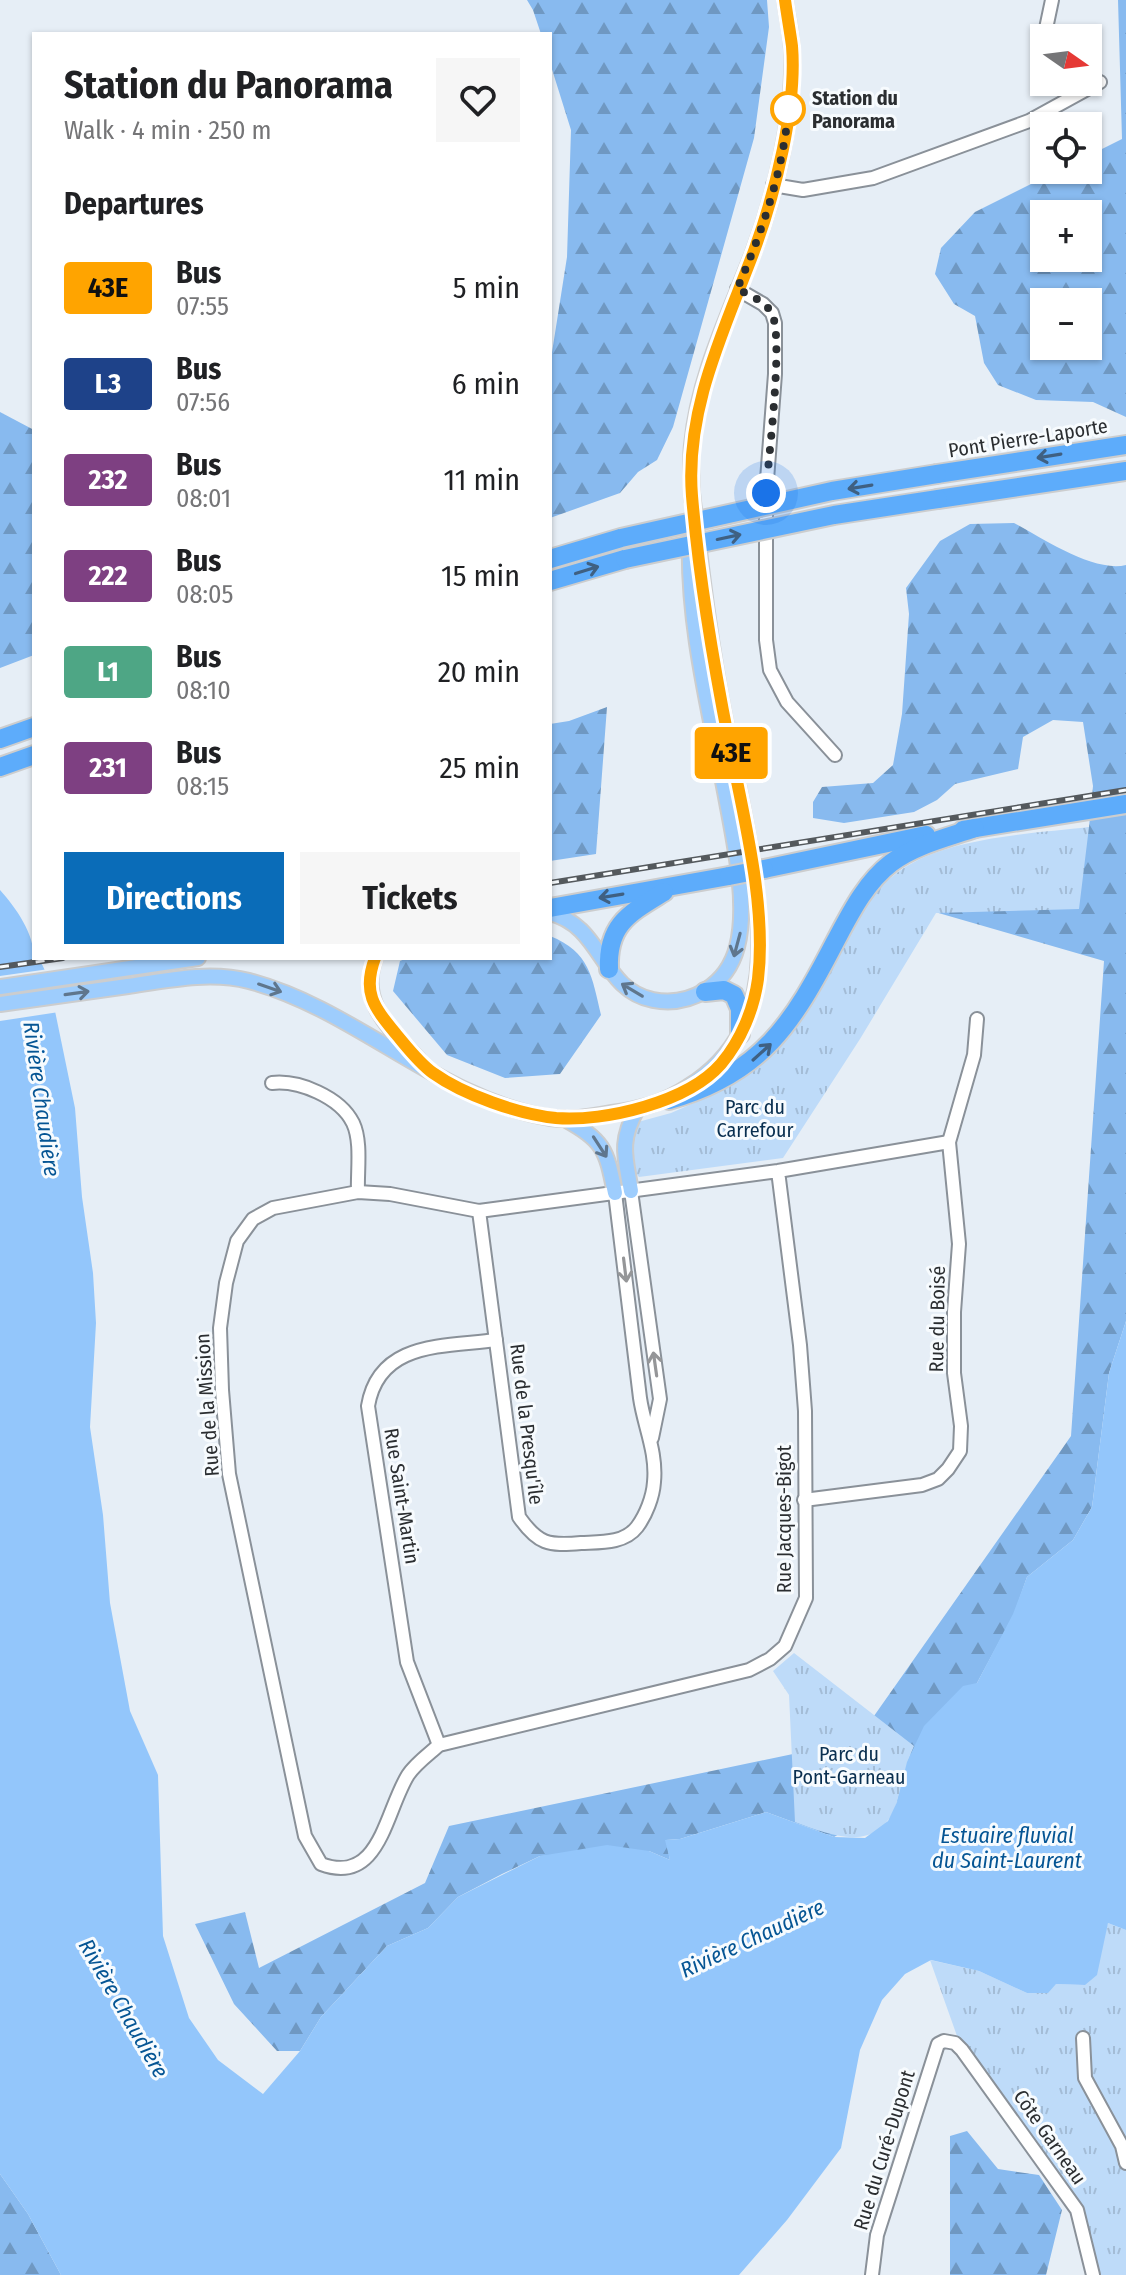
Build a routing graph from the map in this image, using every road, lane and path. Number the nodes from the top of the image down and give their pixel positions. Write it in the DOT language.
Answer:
graph roads {
  1 [pos="785,0"];
  2 [pos="1052,0"];
  3 [pos="1047,24"];
  4 [pos="1075,96"];
  5 [pos="773,185"];
  6 [pos="737,289"];
  7 [pos="1126,445"];
  8 [pos="1126,471"];
  9 [pos="692,493"];
  10 [pos="552,558"];
  11 [pos="552,580"];
  12 [pos="32,728"];
  13 [pos="0,739"];
  14 [pos="835,755"];
  15 [pos="32,756"];
  16 [pos="0,767"];
  17 [pos="1126,804"];
  18 [pos="975,828"];
  19 [pos="673,886"];
  20 [pos="552,910"];
  21 [pos="552,911"];
  22 [pos="185,960"];
  23 [pos="374,960"];
  24 [pos="609,969"];
  25 [pos="0,987"];
  26 [pos="705,992"];
  27 [pos="0,1004"];
  28 [pos="977,1019"];
  29 [pos="740,1034"];
  30 [pos="431,1072"];
  31 [pos="272,1083"];
  32 [pos="669,1100"];
  33 [pos="637,1109"];
  34 [pos="563,1118"];
  35 [pos="949,1142"];
  36 [pos="778,1171"];
  37 [pos="631,1191"];
  38 [pos="358,1192"];
  39 [pos="615,1193"];
  40 [pos="479,1211"];
  41 [pos="496,1340"];
  42 [pos="652,1441"];
  43 [pos="804,1500"];
  44 [pos="439,1745"];
  45 [pos="1083,2038"];
  46 [pos="944,2041"];
  47 [pos="1126,2163"];
  48 [pos="872,2275"];
  49 [pos="1093,2275"];
  1 -- 5 [label="main road"];
  2 -- 3 [label="street"];
  4 -- 5 [label="street"];
  5 -- 6 [label="main road"];
  6 -- 9 [label="main road"];
  6 -- 14 [label="street"];
  7 -- 10 [label="highway, Pont Pierre-Laporte, one-way, bridge"];
  11 -- 8 [label="highway, one-way, bridge"];
  9 -- 26 [label="main road, one-way"];
  9 -- 29 [label="main road"];
  12 -- 13 [label="highway"];
  15 -- 16 [label="highway"];
  17 -- 18 [label="highway"];
  18 -- 19 [label="highway, bridge"];
  32 -- 18 [label="highway, one-way"];
  19 -- 20 [label="highway, one-way"];
  19 -- 24 [label="highway"];
  21 -- 24 [label="main road"];
  22 -- 25 [label="main road"];
  23 -- 30 [label="main road"];
  26 -- 24 [label="main road, one-way"];
  26 -- 29 [label="highway"];
  27 -- 30 [label="main road, one-way"];
  28 -- 35 [label="street, Rue du Boisé"];
  29 -- 32 [label="main road"];
  30 -- 34 [label="main road"];
  31 -- 38 [label="street"];
  32 -- 33 [label="main road"];
  33 -- 34 [label="main road"];
  33 -- 37 [label="main road"];
  34 -- 39 [label="main road, one-way"];
  35 -- 36 [label="street, Rue de la Mission"];
  35 -- 43 [label="street, Rue du Boisé"];
  36 -- 37 [label="street, Rue de la Mission"];
  36 -- 43 [label="street, Rue Jacques-Bigot"];
  37 -- 39 [label="street, Rue de la Mission"];
  42 -- 37 [label="street, Rue de la Presqu'île, one-way"];
  38 -- 40 [label="street, Rue de la Mission"];
  38 -- 44 [label="street, Rue de la Mission"];
  39 -- 40 [label="street, Rue de la Mission"];
  39 -- 42 [label="street, Rue de la Presqu'île, one-way"];
  40 -- 41 [label="street, Rue de la Presqu'île"];
  41 -- 42 [label="street, Rue de la Presqu'île"];
  41 -- 44 [label="street, Rue Saint-Martin"];
  43 -- 44 [label="street, Rue Jacques-Bigot"];
  45 -- 47 [label="street"];
  46 -- 48 [label="street, Rue du Curé-Dupont"];
  46 -- 49 [label="street, Côte Garneau"];
}
